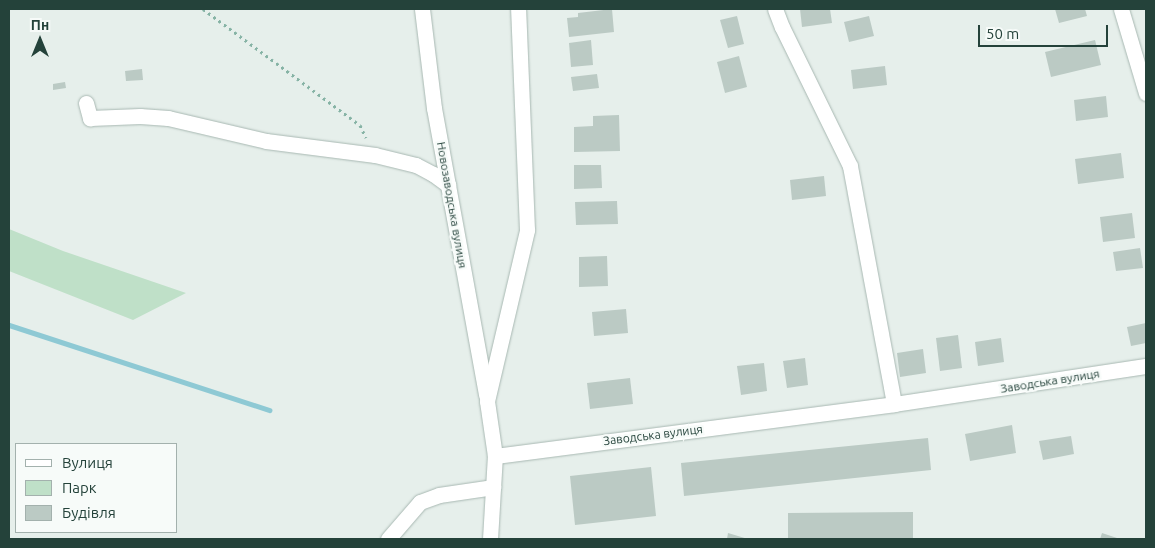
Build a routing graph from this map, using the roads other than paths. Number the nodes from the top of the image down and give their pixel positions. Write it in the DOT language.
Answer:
graph roads {
  1 [pos="422,9"];
  2 [pos="518,9"];
  3 [pos="775,9"];
  4 [pos="1121,9"];
  5 [pos="1146,93"];
  6 [pos="86,103"];
  7 [pos="448,185"];
  8 [pos="1146,366"];
  9 [pos="487,401"];
  10 [pos="894,404"];
  11 [pos="495,456"];
  12 [pos="493,487"];
  13 [pos="388,539"];
  14 [pos="490,539"];
  1 -- 7 [label="street, Новозаводська вулиця"];
  2 -- 9 [label="street, Новозаводська вулиця"];
  3 -- 10 [label="street"];
  4 -- 5 [label="street"];
  6 -- 7 [label="street"];
  7 -- 9 [label="street, Новозаводська вулиця"];
  8 -- 10 [label="street, Заводська вулиця"];
  9 -- 11 [label="street, Новозаводська вулиця"];
  10 -- 11 [label="street, Заводська вулиця"];
  11 -- 12 [label="street"];
  12 -- 13 [label="street"];
  12 -- 14 [label="street"];
}
